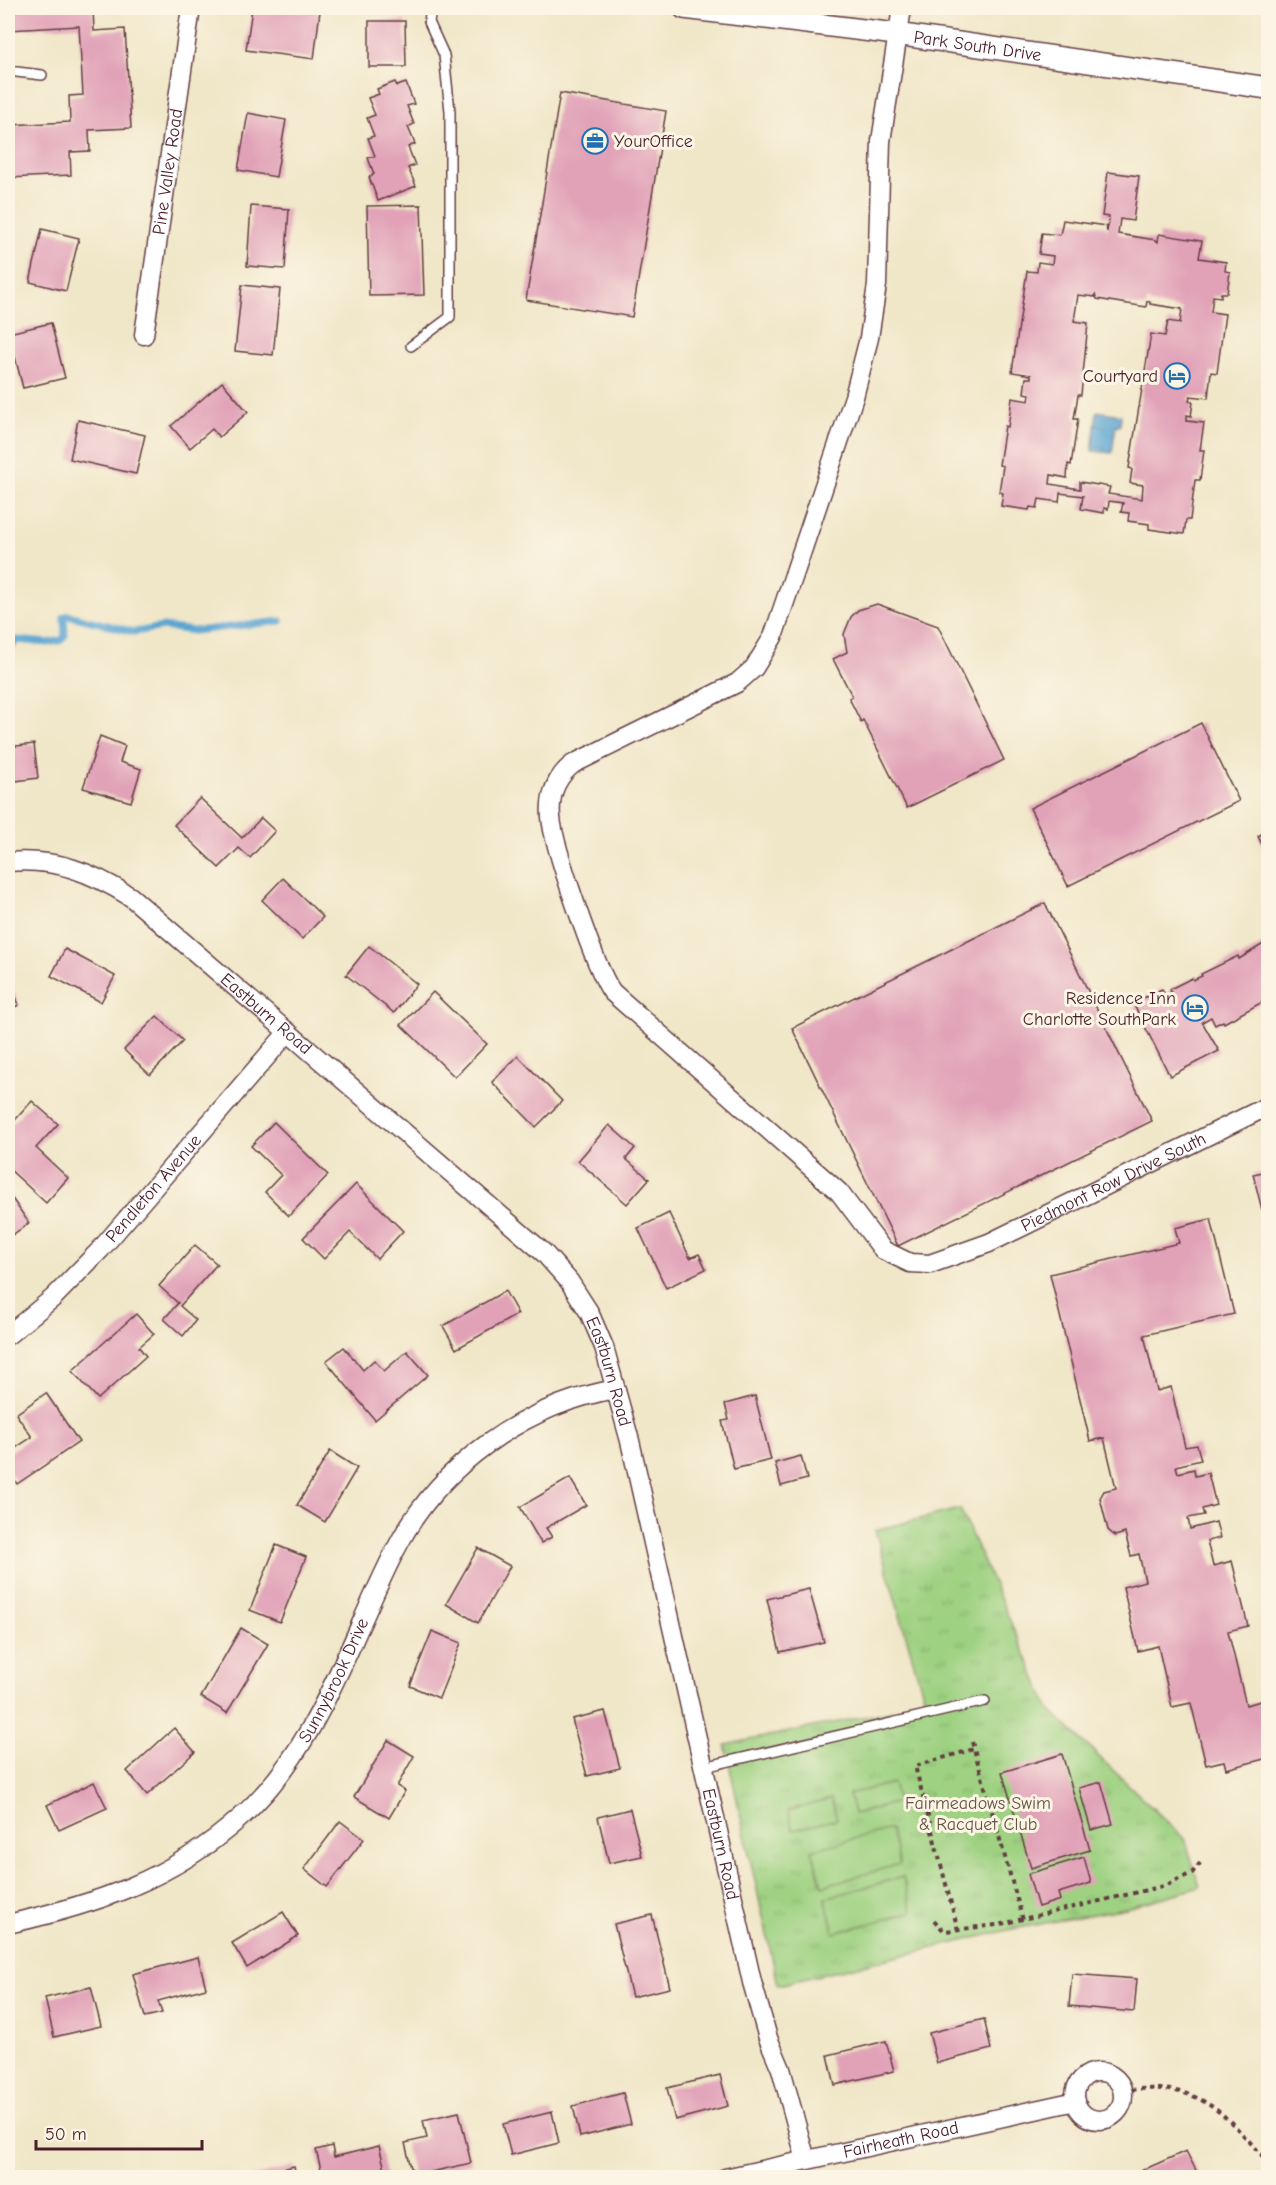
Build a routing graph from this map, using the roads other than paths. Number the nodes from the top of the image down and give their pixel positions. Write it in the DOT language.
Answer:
graph roads {
  1 [pos="191,8"];
  2 [pos="431,8"];
  3 [pos="684,8"];
  4 [pos="902,8"];
  5 [pos="897,34"];
  6 [pos="8,71"];
  7 [pos="42,75"];
  8 [pos="1269,88"];
  9 [pos="144,335"];
  10 [pos="411,346"];
  11 [pos="8,862"];
  12 [pos="288,1032"];
  13 [pos="1269,1106"];
  14 [pos="8,1335"];
  15 [pos="615,1389"];
  16 [pos="985,1701"];
  17 [pos="704,1767"];
  18 [pos="8,1924"];
  19 [pos="1076,2101"];
  20 [pos="806,2160"];
  21 [pos="725,2178"];
  1 -- 9 [label="street, Pine Valley Road"];
  2 -- 10 [label="lane"];
  3 -- 5 [label="street, Park South Drive"];
  4 -- 5 [label="street, Piedmont Row Drive South"];
  5 -- 8 [label="street, Park South Drive"];
  5 -- 13 [label="street, Piedmont Row Drive South"];
  6 -- 7 [label="lane"];
  11 -- 12 [label="street, Eastburn Road"];
  12 -- 14 [label="street, Pendleton Avenue"];
  12 -- 15 [label="street, Eastburn Road"];
  15 -- 17 [label="street, Eastburn Road"];
  15 -- 18 [label="street, Sunnybrook Drive"];
  16 -- 17 [label="lane"];
  17 -- 20 [label="street, Eastburn Road"];
  19 -- 19 [label="street"];
  19 -- 20 [label="street, Fairheath Road"];
  20 -- 21 [label="street, Fairheath Road"];
}
